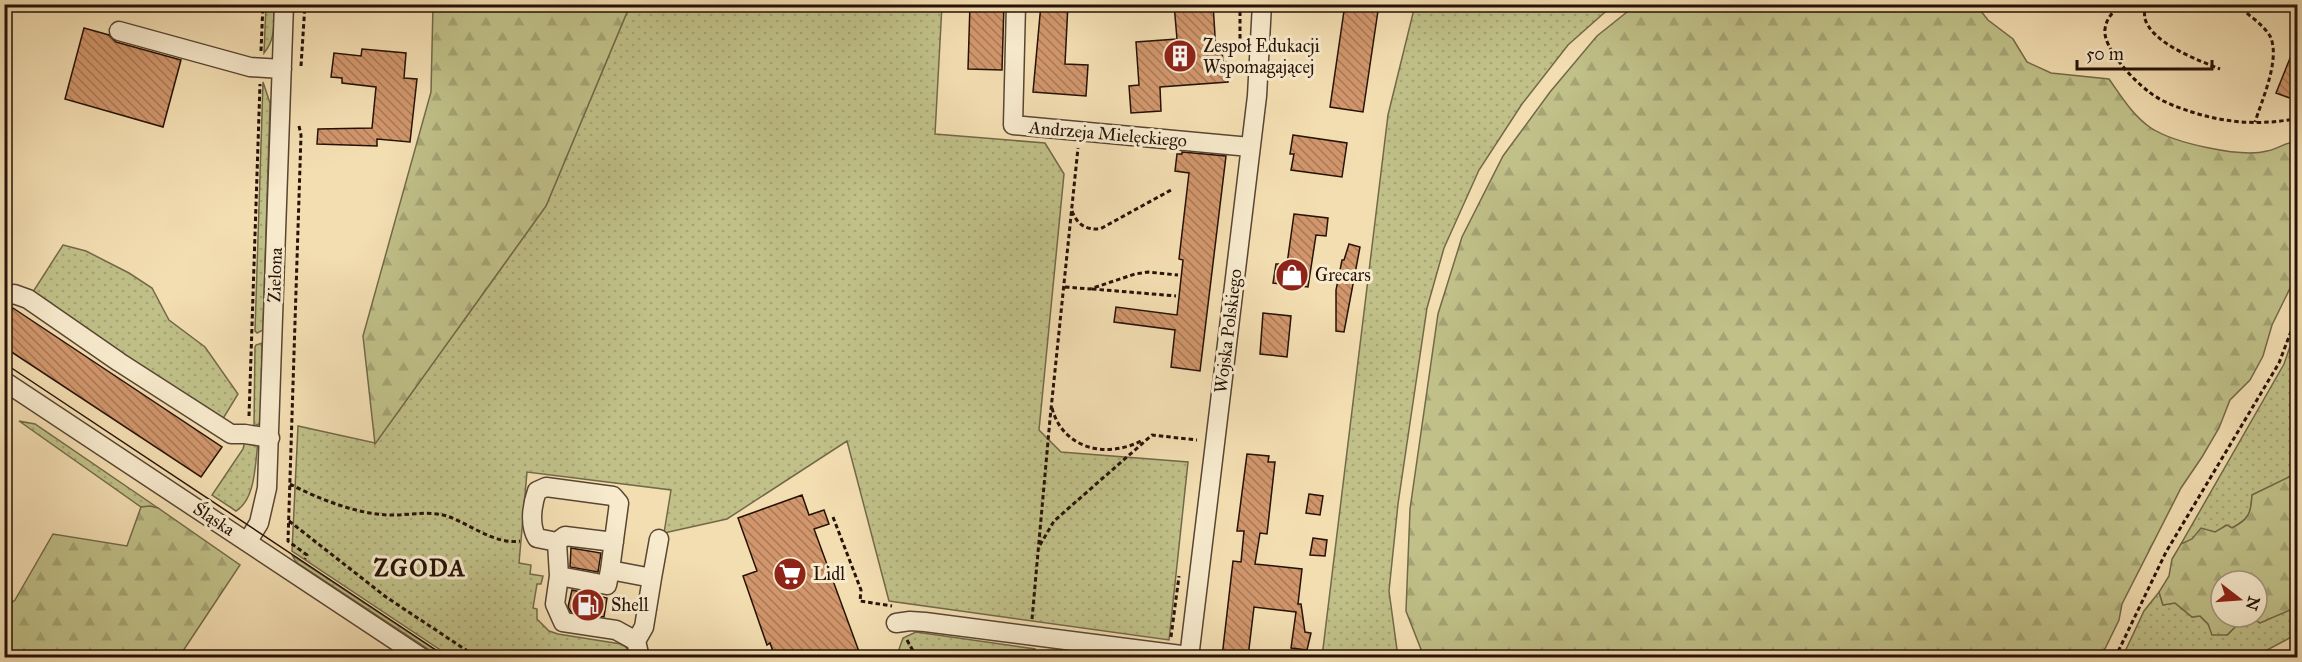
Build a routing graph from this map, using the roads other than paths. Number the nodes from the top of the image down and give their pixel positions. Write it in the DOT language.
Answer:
graph roads {
  1 [pos="284,4"];
  2 [pos="1016,4"];
  3 [pos="1262,4"];
  4 [pos="119,31"];
  5 [pos="282,69"];
  6 [pos="1250,147"];
  7 [pos="4,297"];
  8 [pos="4,381"];
  9 [pos="270,438"];
  10 [pos="658,539"];
  11 [pos="248,541"];
  12 [pos="557,542"];
  13 [pos="614,542"];
  14 [pos="610,570"];
  15 [pos="559,576"];
  16 [pos="652,578"];
  17 [pos="896,623"];
  18 [pos="638,650"];
  19 [pos="422,657"];
  20 [pos="1189,657"];
  1 -- 5 [label="street, Zielona"];
  2 -- 6 [label="street, Andrzeja Mielęckiego"];
  3 -- 6 [label="street, Wojska Polskiego"];
  4 -- 5 [label="street"];
  5 -- 9 [label="street, Zielona"];
  6 -- 20 [label="street, Wojska Polskiego"];
  7 -- 9 [label="street"];
  8 -- 11 [label="street, Śląska"];
  9 -- 11 [label="street, Zielona"];
  10 -- 16 [label="street"];
  11 -- 19 [label="street, Śląska"];
  12 -- 13 [label="street"];
  12 -- 13 [label="street"];
  12 -- 15 [label="street"];
  13 -- 14 [label="street"];
  14 -- 15 [label="street"];
  14 -- 16 [label="street"];
  15 -- 18 [label="street"];
  16 -- 18 [label="street"];
  17 -- 20 [label="street"];
}
